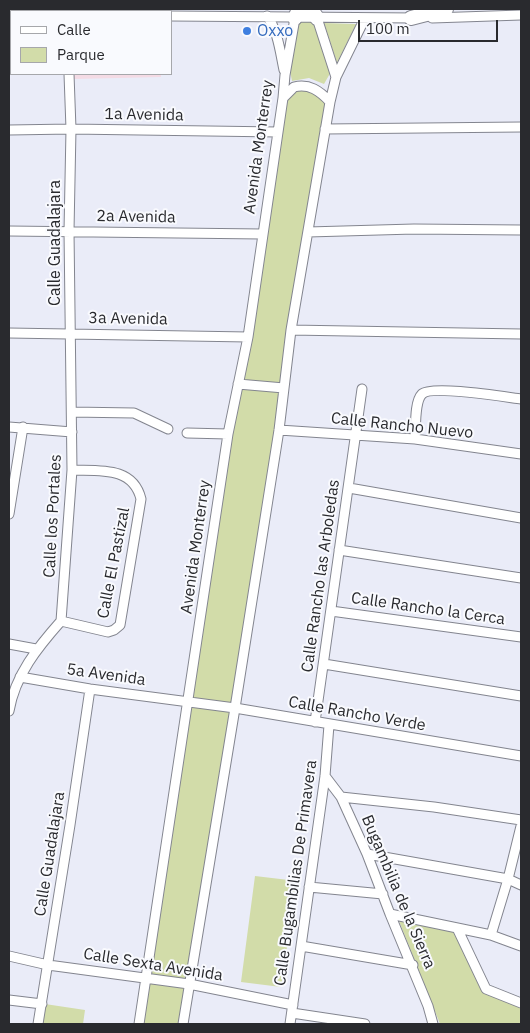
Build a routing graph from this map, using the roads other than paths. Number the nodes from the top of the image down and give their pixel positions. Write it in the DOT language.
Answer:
graph roads {
  1 [pos="446,9"];
  2 [pos="297,13"];
  3 [pos="314,13"];
  4 [pos="521,15"];
  5 [pos="172,16"];
  6 [pos="267,16"];
  7 [pos="366,18"];
  8 [pos="411,18"];
  9 [pos="70,75"];
  10 [pos="285,75"];
  11 [pos="336,77"];
  12 [pos="283,98"];
  13 [pos="330,102"];
  14 [pos="521,127"];
  15 [pos="71,129"];
  16 [pos="325,129"];
  17 [pos="9,130"];
  18 [pos="278,132"];
  19 [pos="521,230"];
  20 [pos="9,231"];
  21 [pos="70,231"];
  22 [pos="308,232"];
  23 [pos="262,234"];
  24 [pos="292,330"];
  25 [pos="9,332"];
  26 [pos="70,333"];
  27 [pos="521,334"];
  28 [pos="248,336"];
  29 [pos="238,384"];
  30 [pos="284,388"];
  31 [pos="362,389"];
  32 [pos="521,399"];
  33 [pos="72,412"];
  34 [pos="9,427"];
  35 [pos="23,427"];
  36 [pos="168,429"];
  37 [pos="279,430"];
  38 [pos="72,432"];
  39 [pos="187,433"];
  40 [pos="228,434"];
  41 [pos="356,435"];
  42 [pos="415,439"];
  43 [pos="521,454"];
  44 [pos="72,470"];
  45 [pos="349,488"];
  46 [pos="9,514"];
  47 [pos="521,518"];
  48 [pos="339,550"];
  49 [pos="521,578"];
  50 [pos="331,611"];
  51 [pos="61,621"];
  52 [pos="521,637"];
  53 [pos="9,644"];
  54 [pos="36,649"];
  55 [pos="324,664"];
  56 [pos="20,677"];
  57 [pos="90,689"];
  58 [pos="521,696"];
  59 [pos="188,701"];
  60 [pos="9,707"];
  61 [pos="235,708"];
  62 [pos="315,722"];
  63 [pos="329,725"];
  64 [pos="521,756"];
  65 [pos="326,776"];
  66 [pos="341,797"];
  67 [pos="521,820"];
  68 [pos="521,826"];
  69 [pos="368,854"];
  70 [pos="508,879"];
  71 [pos="521,885"];
  72 [pos="309,887"];
  73 [pos="382,894"];
  74 [pos="390,914"];
  75 [pos="457,928"];
  76 [pos="491,935"];
  77 [pos="301,946"];
  78 [pos="521,946"];
  79 [pos="9,956"];
  80 [pos="48,965"];
  81 [pos="413,966"];
  82 [pos="146,978"];
  83 [pos="189,984"];
  84 [pos="9,1000"];
  85 [pos="521,1003"];
  86 [pos="42,1004"];
  87 [pos="292,1009"];
  88 [pos="38,1024"];
  89 [pos="139,1024"];
  90 [pos="183,1024"];
  91 [pos="290,1024"];
  92 [pos="365,1024"];
  93 [pos="433,1024"];
  1 -- 8 [label="main road"];
  2 -- 3 [label="street"];
  2 -- 6 [label="street"];
  2 -- 10 [label="street, Avenida Monterrey"];
  3 -- 7 [label="street"];
  3 -- 11 [label="street"];
  4 -- 8 [label="street"];
  5 -- 6 [label="street"];
  6 -- 10 [label="street, Avenida Monterrey"];
  7 -- 8 [label="street"];
  7 -- 11 [label="street"];
  9 -- 15 [label="street, Calle Guadalajara"];
  10 -- 12 [label="street, Avenida Monterrey"];
  11 -- 13 [label="street"];
  12 -- 13 [label="street"];
  12 -- 18 [label="street, Avenida Monterrey"];
  13 -- 16 [label="street"];
  14 -- 16 [label="street"];
  15 -- 17 [label="street, 1a Avenida"];
  15 -- 18 [label="street, 1a Avenida"];
  15 -- 21 [label="street, Calle Guadalajara"];
  16 -- 22 [label="street"];
  18 -- 23 [label="street, Avenida Monterrey"];
  19 -- 22 [label="street"];
  20 -- 21 [label="street, 2a Avenida"];
  21 -- 23 [label="street, 2a Avenida"];
  21 -- 26 [label="street, Calle Guadalajara"];
  22 -- 24 [label="street"];
  23 -- 28 [label="street, Avenida Monterrey"];
  24 -- 27 [label="street"];
  24 -- 30 [label="street"];
  25 -- 26 [label="street, 3a Avenida"];
  26 -- 28 [label="street, 3a Avenida"];
  26 -- 33 [label="street, Calle Guadalajara"];
  28 -- 29 [label="street, Avenida Monterrey"];
  29 -- 30 [label="street"];
  29 -- 40 [label="street, Avenida Monterrey"];
  30 -- 37 [label="street"];
  31 -- 41 [label="street, Calle Rancho las Arboledas"];
  32 -- 42 [label="street"];
  33 -- 36 [label="street"];
  33 -- 38 [label="street, Calle los Portales"];
  34 -- 35 [label="street"];
  35 -- 38 [label="street"];
  35 -- 46 [label="street"];
  37 -- 41 [label="street, Calle Rancho Nuevo"];
  37 -- 61 [label="street"];
  38 -- 44 [label="street, Calle los Portales"];
  39 -- 40 [label="street"];
  40 -- 59 [label="street, Avenida Monterrey"];
  41 -- 42 [label="street, Calle Rancho Nuevo"];
  41 -- 45 [label="street, Calle Rancho las Arboledas"];
  42 -- 43 [label="street, Calle Rancho Nuevo"];
  44 -- 51 [label="street, Calle los Portales"];
  44 -- 51 [label="street, Calle El Pastizal"];
  45 -- 47 [label="street"];
  45 -- 48 [label="street, Calle Rancho las Arboledas"];
  48 -- 49 [label="street"];
  48 -- 50 [label="street, Calle Rancho las Arboledas"];
  50 -- 52 [label="street, Calle Rancho la Cerca"];
  50 -- 55 [label="street, Calle Rancho las Arboledas"];
  51 -- 54 [label="street"];
  53 -- 54 [label="street"];
  54 -- 56 [label="street"];
  55 -- 58 [label="street"];
  55 -- 62 [label="street, Calle Rancho las Arboledas"];
  56 -- 57 [label="street, 5a Avenida"];
  56 -- 60 [label="street"];
  57 -- 59 [label="street, 5a Avenida"];
  57 -- 80 [label="street, Calle Guadalajara"];
  59 -- 61 [label="street, Calle Rancho Verde"];
  59 -- 82 [label="street, Avenida Monterrey"];
  61 -- 62 [label="street, Calle Rancho Verde"];
  61 -- 83 [label="street"];
  62 -- 63 [label="street, Calle Rancho Verde"];
  63 -- 64 [label="street, Calle Rancho Verde"];
  63 -- 65 [label="street, Calle Bugambilias De Primavera"];
  65 -- 66 [label="street, Bugambilia de la Sierra"];
  65 -- 72 [label="street, Calle Bugambilias De Primavera"];
  66 -- 67 [label="street"];
  66 -- 69 [label="street, Bugambilia de la Sierra"];
  68 -- 70 [label="street"];
  69 -- 70 [label="street"];
  69 -- 73 [label="street, Bugambilia de la Sierra"];
  70 -- 71 [label="street"];
  70 -- 76 [label="street"];
  72 -- 73 [label="street"];
  72 -- 77 [label="street, Calle Bugambilias De Primavera"];
  73 -- 74 [label="street, Bugambilia de la Sierra"];
  74 -- 75 [label="street"];
  74 -- 81 [label="street, Bugambilia de la Sierra"];
  75 -- 76 [label="street"];
  75 -- 85 [label="street"];
  76 -- 78 [label="street"];
  77 -- 81 [label="street"];
  77 -- 87 [label="street, Calle Bugambilias De Primavera"];
  79 -- 80 [label="street, Calle Sexta Avenida"];
  80 -- 82 [label="street, Calle Sexta Avenida"];
  80 -- 86 [label="street, Calle Guadalajara"];
  81 -- 93 [label="street, Bugambilia de la Sierra"];
  82 -- 83 [label="street, Calle Sexta Avenida"];
  82 -- 89 [label="street, Avenida Monterrey"];
  83 -- 87 [label="street, Calle Sexta Avenida"];
  83 -- 90 [label="street"];
  84 -- 86 [label="street"];
  86 -- 88 [label="street, Calle Guadalajara"];
  87 -- 91 [label="street, Calle Bugambilias De Primavera"];
  87 -- 92 [label="street, Calle Sexta Avenida"];
}
